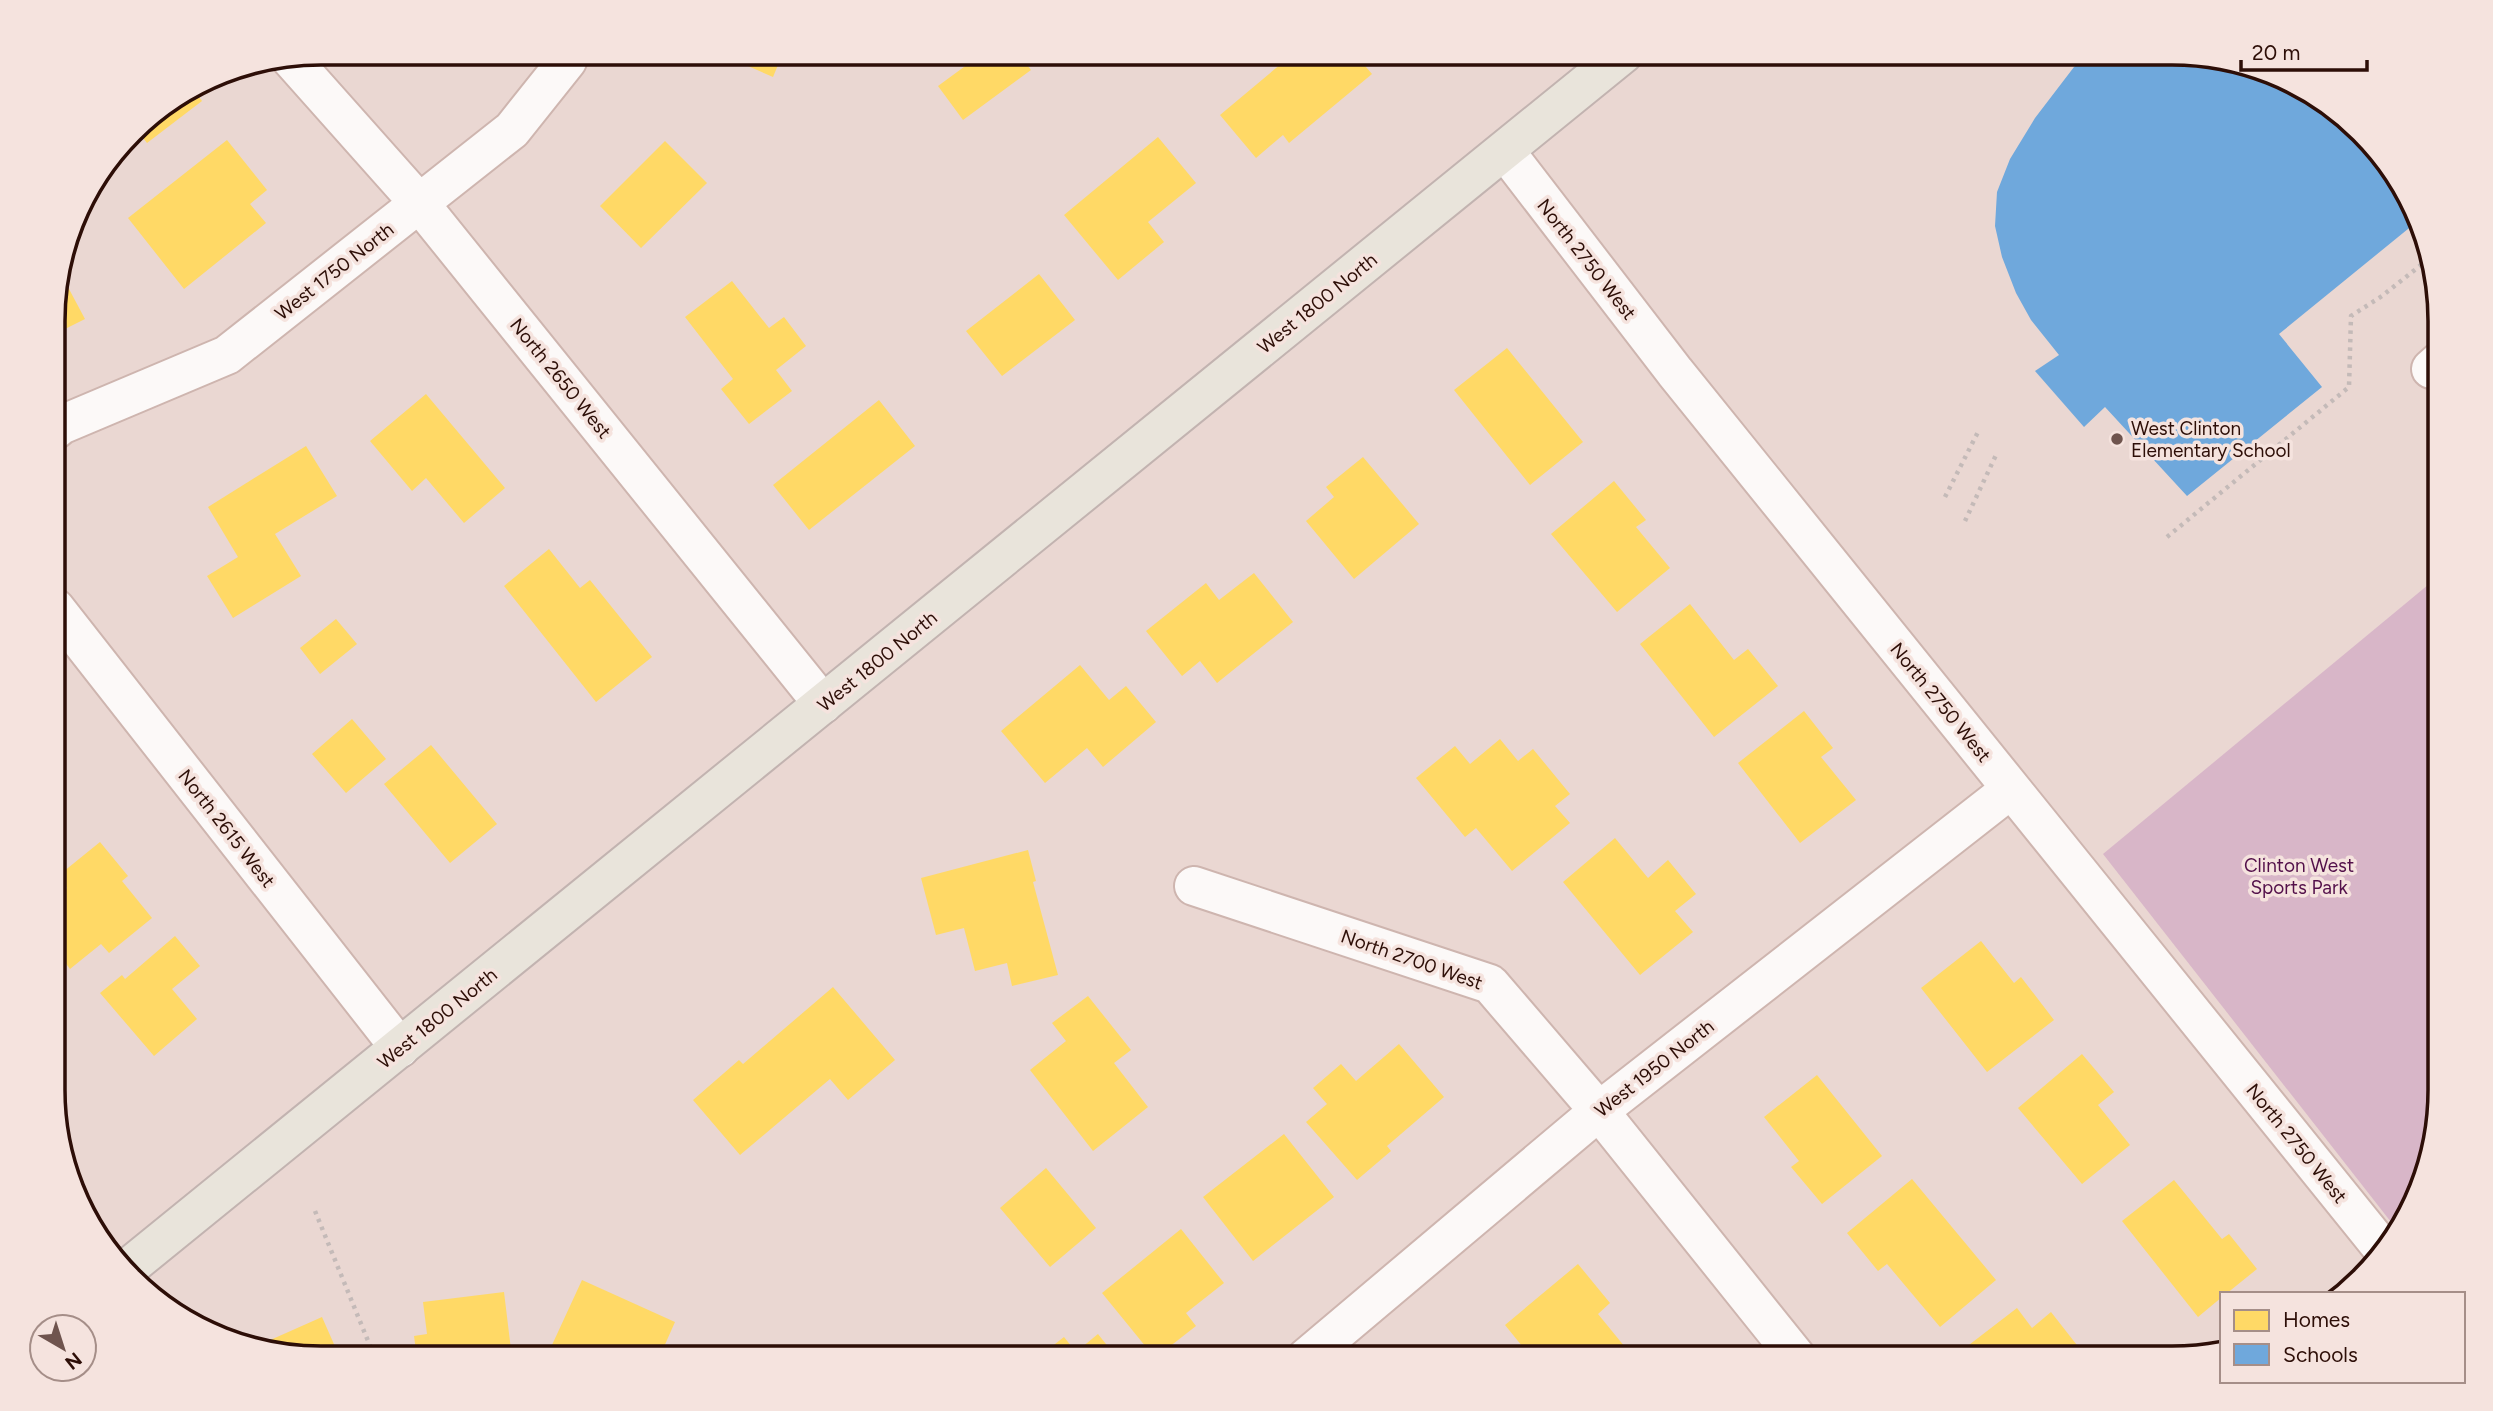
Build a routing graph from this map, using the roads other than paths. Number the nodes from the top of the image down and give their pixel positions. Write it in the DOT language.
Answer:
graph roads {
  1 [pos="564,65"];
  2 [pos="1608,65"];
  3 [pos="296,66"];
  4 [pos="1505,151"];
  5 [pos="420,204"];
  6 [pos="65,426"];
  7 [pos="65,621"];
  8 [pos="823,704"];
  9 [pos="2011,789"];
  10 [pos="1194,886"];
  11 [pos="400,1048"];
  12 [pos="1599,1111"];
  13 [pos="2378,1242"];
  14 [pos="133,1264"];
  15 [pos="1320,1346"];
  16 [pos="1787,1346"];
  1 -- 5 [label="street, West 1750 North"];
  2 -- 4 [label="main road, West 1800 North"];
  3 -- 5 [label="street, North 2650 West"];
  4 -- 8 [label="main road, West 1800 North"];
  4 -- 9 [label="street, North 2750 West"];
  5 -- 6 [label="street, West 1750 North"];
  5 -- 8 [label="street, North 2650 West"];
  7 -- 11 [label="street, North 2615 West"];
  8 -- 11 [label="main road, West 1800 North"];
  9 -- 12 [label="street, West 1950 North"];
  9 -- 13 [label="street, North 2750 West"];
  10 -- 12 [label="street, North 2700 West"];
  11 -- 14 [label="main road, West 1800 North"];
  12 -- 15 [label="street, West 1950 North"];
  12 -- 16 [label="street, North 2700 West"];
}
